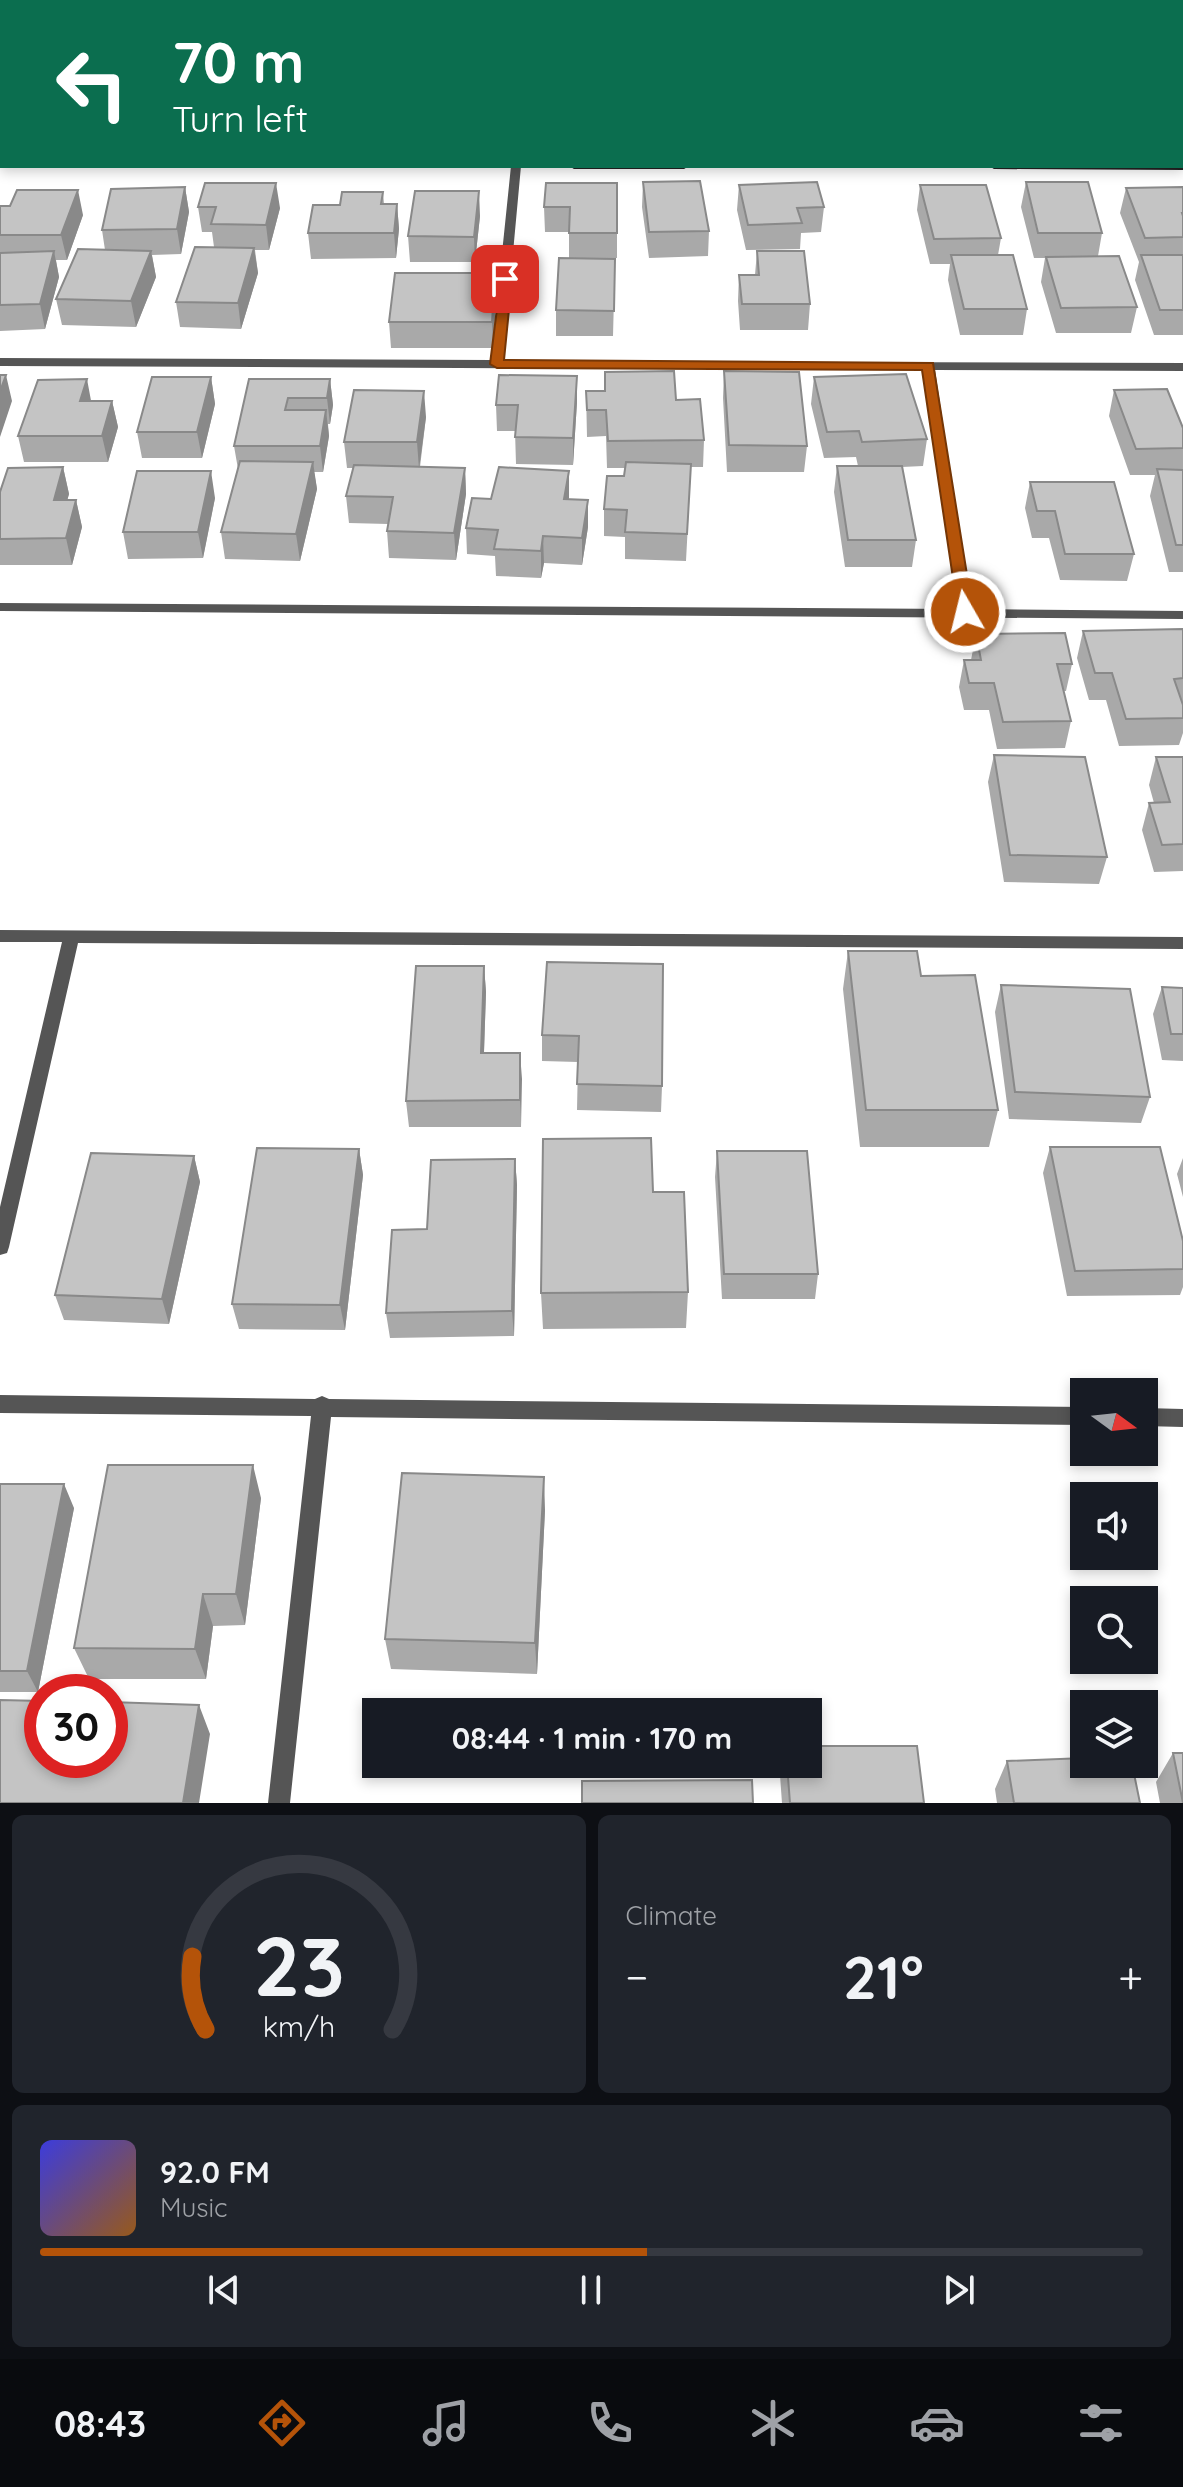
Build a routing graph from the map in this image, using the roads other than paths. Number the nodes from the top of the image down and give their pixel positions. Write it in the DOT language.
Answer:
graph roads {
  1 [pos="782,0"];
  2 [pos="902,0"];
  3 [pos="516,168"];
  4 [pos="0,362"];
  5 [pos="497,364"];
  6 [pos="928,366"];
  7 [pos="1183,367"];
  8 [pos="0,607"];
  9 [pos="965,612"];
  10 [pos="1183,615"];
  11 [pos="0,936"];
  12 [pos="71,938"];
  13 [pos="1183,943"];
  14 [pos="0,1247"];
  15 [pos="0,1404"];
  16 [pos="322,1405"];
  17 [pos="1070,1416"];
  18 [pos="1158,1417"];
  19 [pos="1183,1418"];
  20 [pos="279,1803"];
  1 -- 2 [label="street"];
  3 -- 5 [label="street"];
  4 -- 5 [label="street"];
  5 -- 6 [label="street"];
  6 -- 7 [label="street"];
  6 -- 9 [label="street"];
  8 -- 9 [label="street"];
  9 -- 10 [label="street"];
  11 -- 12 [label="street"];
  12 -- 13 [label="street"];
  12 -- 14 [label="street"];
  15 -- 16 [label="street"];
  16 -- 17 [label="street"];
  16 -- 20 [label="street"];
  18 -- 19 [label="street"];
}
